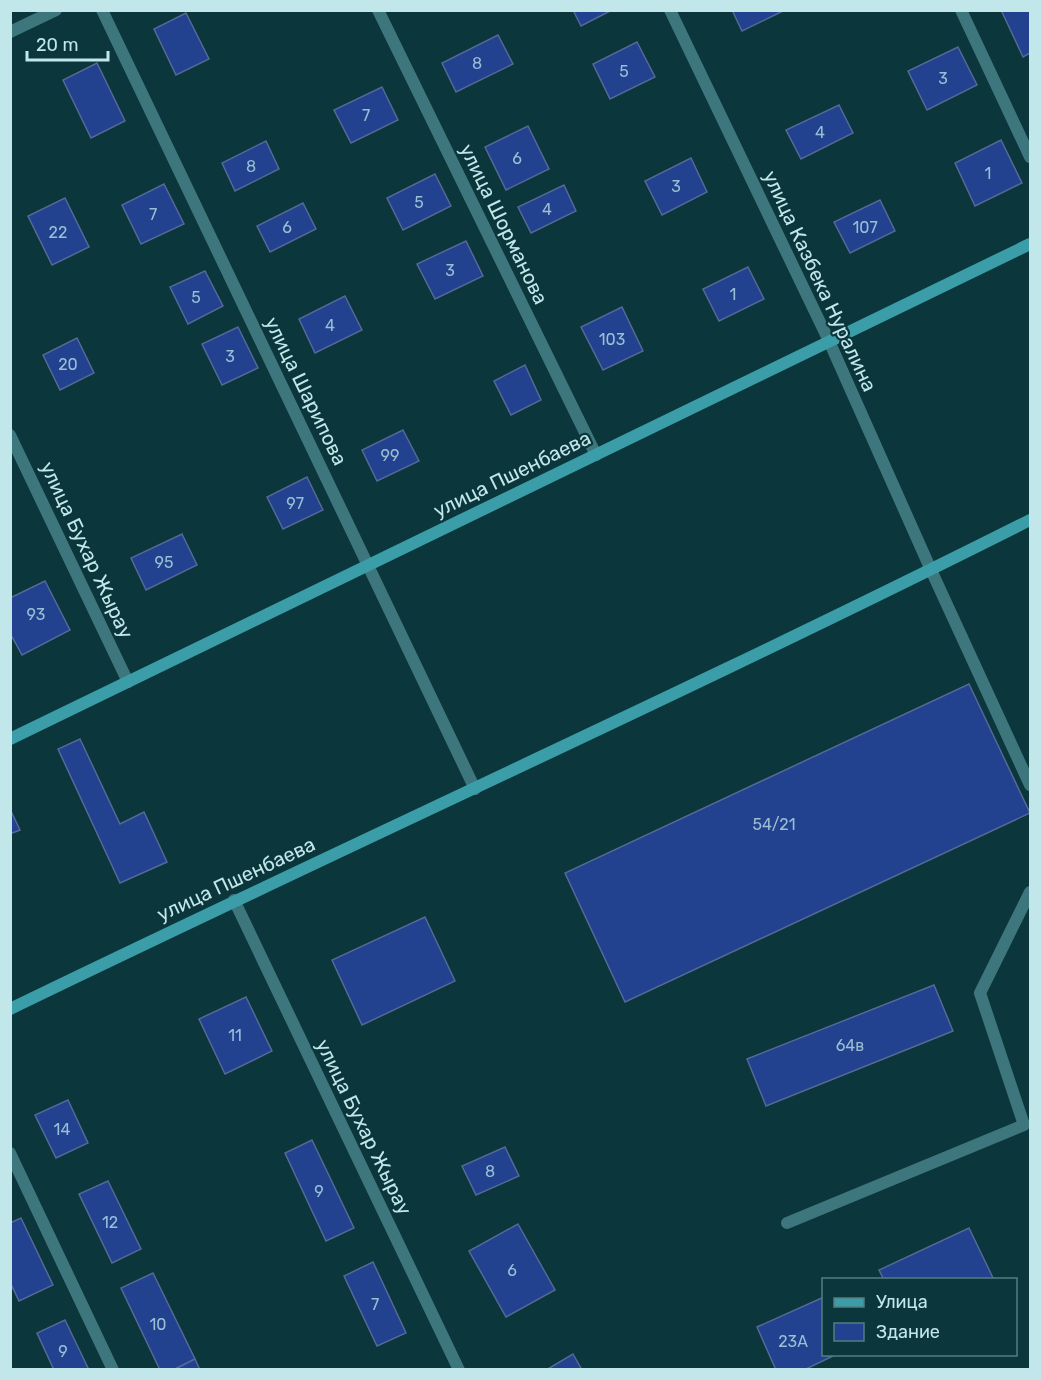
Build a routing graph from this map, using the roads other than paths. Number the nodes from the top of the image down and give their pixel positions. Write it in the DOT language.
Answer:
graph roads {
  1 [pos="56,10"];
  2 [pos="102,10"];
  3 [pos="378,10"];
  4 [pos="670,10"];
  5 [pos="961,10"];
  6 [pos="10,32"];
  7 [pos="1030,157"];
  8 [pos="1030,244"];
  9 [pos="829,341"];
  10 [pos="10,435"];
  11 [pos="596,455"];
  12 [pos="1030,520"];
  13 [pos="368,566"];
  14 [pos="931,570"];
  15 [pos="128,682"];
  16 [pos="10,739"];
  17 [pos="1030,785"];
  18 [pos="475,789"];
  19 [pos="1030,892"];
  20 [pos="234,900"];
  21 [pos="10,1008"];
  22 [pos="10,1153"];
  23 [pos="786,1223"];
  24 [pos="113,1370"];
  25 [pos="459,1370"];
  1 -- 6 [label="street"];
  2 -- 13 [label="street, улица Шарипова"];
  3 -- 11 [label="street, улица Шорманова"];
  4 -- 9 [label="street, улица Казбека Нуралина"];
  5 -- 7 [label="street"];
  8 -- 9 [label="street, улица Пшенбаева"];
  9 -- 11 [label="street, улица Пшенбаева"];
  9 -- 14 [label="street, улица Казбека Нуралина"];
  10 -- 15 [label="street, улица Бухар Жырау"];
  11 -- 13 [label="street, улица Пшенбаева"];
  12 -- 14 [label="street, улица Пшенбаева"];
  13 -- 15 [label="street, улица Пшенбаева"];
  13 -- 18 [label="street, улица Шарипова"];
  14 -- 17 [label="street, улица Казбека Нуралина"];
  14 -- 18 [label="street, улица Пшенбаева"];
  15 -- 16 [label="street, улица Пшенбаева"];
  18 -- 20 [label="street, улица Пшенбаева"];
  19 -- 23 [label="street"];
  20 -- 21 [label="street, улица Пшенбаева"];
  20 -- 25 [label="street, улица Бухар Жырау"];
  22 -- 24 [label="street"];
}
